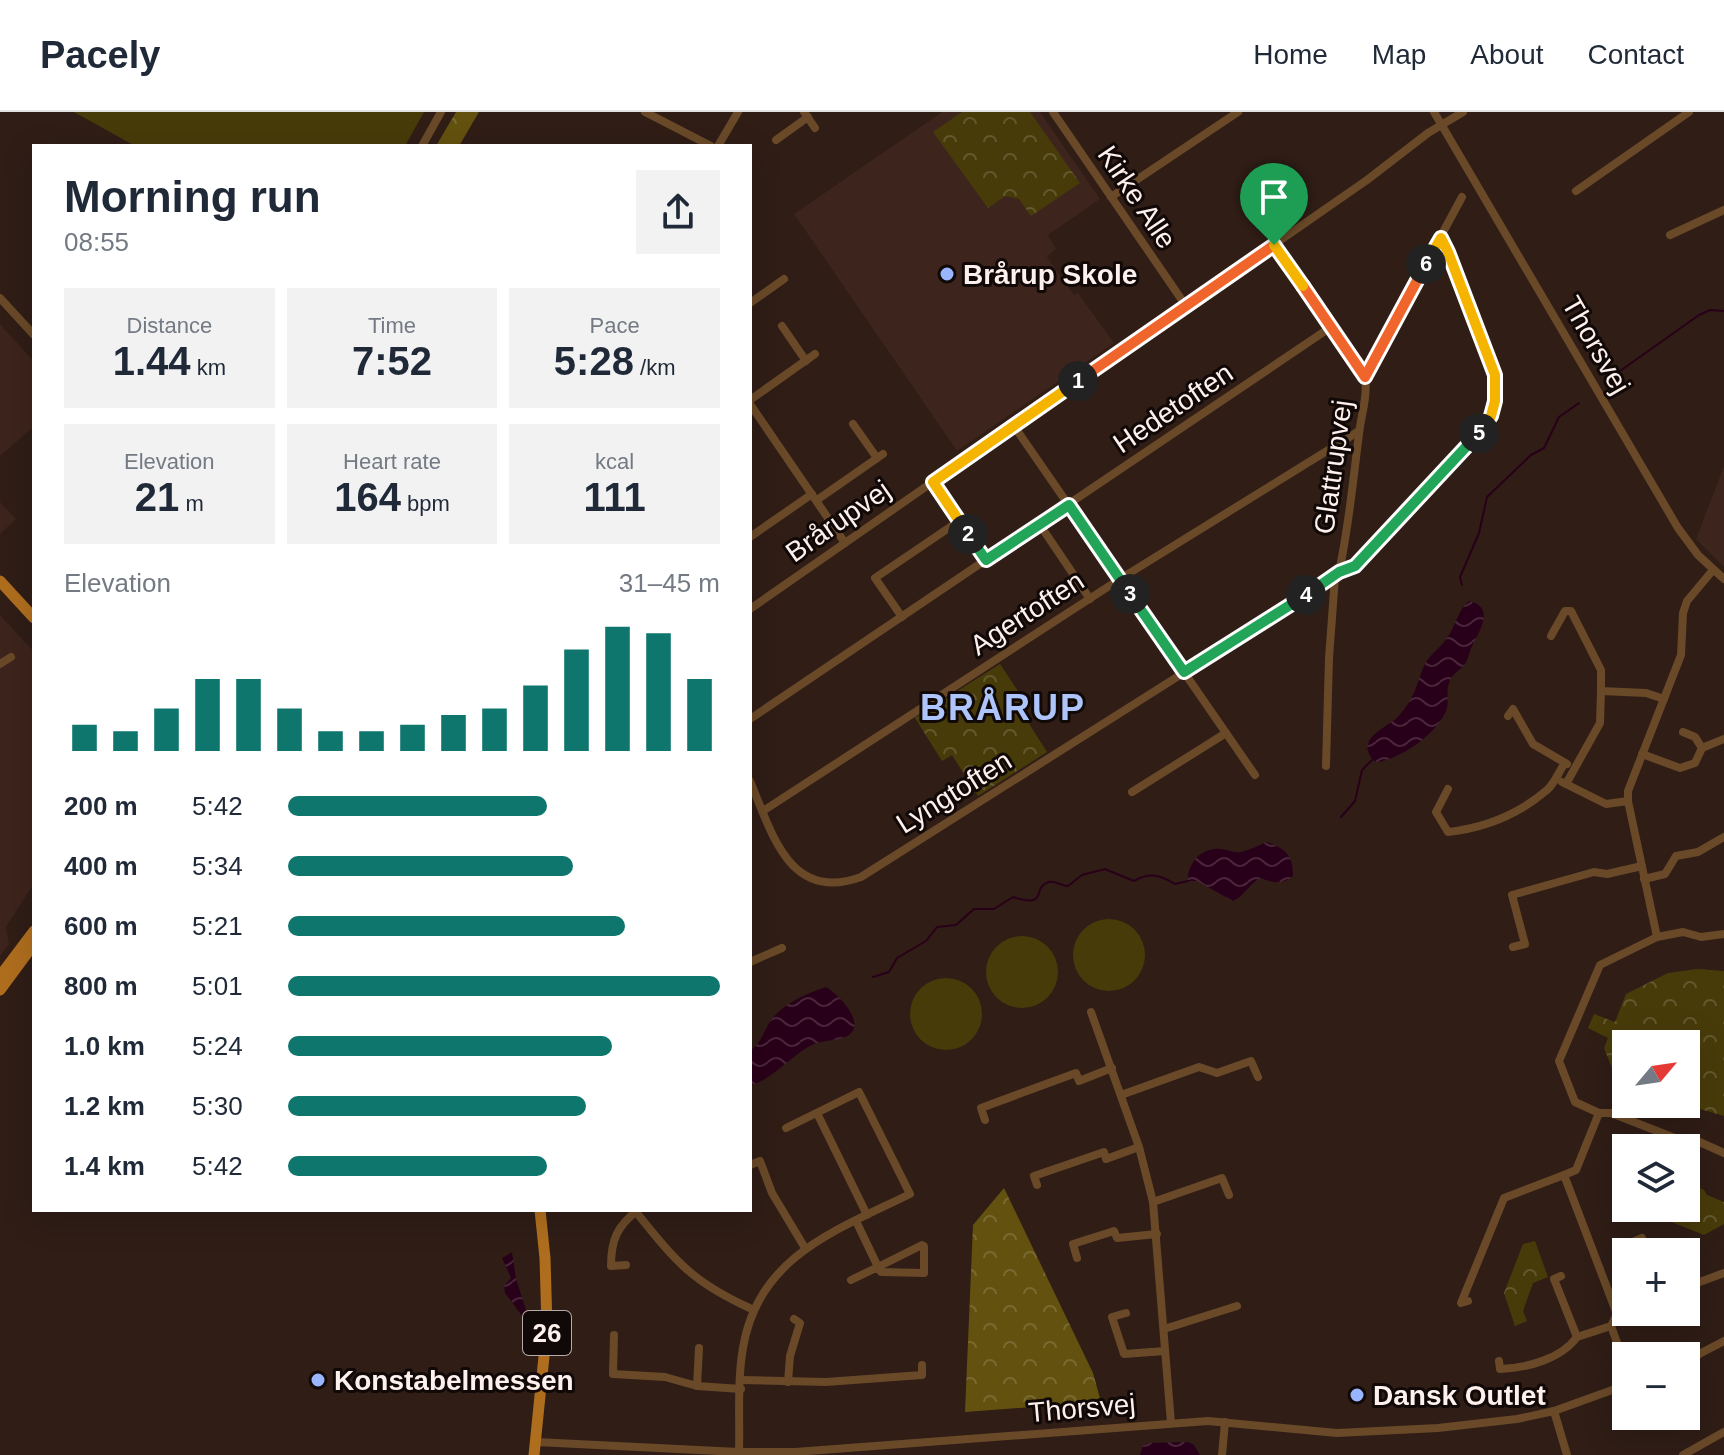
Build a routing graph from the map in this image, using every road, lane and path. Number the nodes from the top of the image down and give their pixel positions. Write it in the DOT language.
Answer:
graph roads {
  1 [pos="441,112"];
  2 [pos="645,112"];
  3 [pos="738,112"];
  4 [pos="1053,112"];
  5 [pos="1238,112"];
  6 [pos="1434,112"];
  7 [pos="1463,112"];
  8 [pos="1689,112"];
  9 [pos="806,115"];
  10 [pos="1442,125"];
  11 [pos="815,128"];
  12 [pos="776,140"];
  13 [pos="423,144"];
  14 [pos="707,144"];
  15 [pos="719,144"];
  16 [pos="1576,191"];
  17 [pos="1111,197"];
  18 [pos="1462,197"];
  19 [pos="1724,210"];
  20 [pos="1670,235"];
  21 [pos="1441,238"];
  22 [pos="1274,245"];
  23 [pos="784,279"];
  24 [pos="0,298"];
  25 [pos="752,302"];
  26 [pos="1186,306"];
  27 [pos="782,326"];
  28 [pos="1331,327"];
  29 [pos="32,333"];
  30 [pos="815,354"];
  31 [pos="806,361"];
  32 [pos="1365,377"];
  33 [pos="752,401"];
  34 [pos="753,416"];
  35 [pos="853,424"];
  36 [pos="1014,426"];
  37 [pos="1359,431"];
  38 [pos="933,482"];
  39 [pos="814,497"];
  40 [pos="1069,505"];
  41 [pos="959,521"];
  42 [pos="1040,525"];
  43 [pos="752,536"];
  44 [pos="845,543"];
  45 [pos="986,560"];
  46 [pos="1713,570"];
  47 [pos="1337,574"];
  48 [pos="1120,579"];
  49 [pos="1724,579"];
  50 [pos="0,581"];
  51 [pos="1090,599"];
  52 [pos="752,608"];
  53 [pos="32,616"];
  54 [pos="902,617"];
  55 [pos="1551,636"];
  56 [pos="11,657"];
  57 [pos="0,664"];
  58 [pos="1184,672"];
  59 [pos="1601,691"];
  60 [pos="1664,699"];
  61 [pos="1508,716"];
  62 [pos="752,718"];
  63 [pos="1683,732"];
  64 [pos="1226,733"];
  65 [pos="1724,739"];
  66 [pos="1702,748"];
  67 [pos="1642,754"];
  68 [pos="1565,763"];
  69 [pos="1326,766"];
  70 [pos="1574,768"];
  71 [pos="1255,775"];
  72 [pos="1555,778"];
  73 [pos="1566,784"];
  74 [pos="752,786"];
  75 [pos="1448,789"];
  76 [pos="1132,792"];
  77 [pos="1628,801"];
  78 [pos="763,811"];
  79 [pos="1724,837"];
  80 [pos="1642,866"];
  81 [pos="1644,879"];
  82 [pos="32,934"];
  83 [pos="1724,934"];
  84 [pos="1657,937"];
  85 [pos="32,947"];
  86 [pos="1513,947"];
  87 [pos="782,948"];
  88 [pos="752,961"];
  89 [pos="0,976"];
  90 [pos="0,990"];
  91 [pos="1091,1012"];
  92 [pos="1112,1068"];
  93 [pos="1258,1077"];
  94 [pos="1121,1095"];
  95 [pos="817,1113"];
  96 [pos="1599,1113"];
  97 [pos="985,1120"];
  98 [pos="786,1128"];
  99 [pos="1139,1147"];
  100 [pos="1724,1153"];
  101 [pos="752,1164"];
  102 [pos="1564,1175"];
  103 [pos="1037,1185"];
  104 [pos="1229,1195"];
  105 [pos="1153,1202"];
  106 [pos="540,1212"];
  107 [pos="636,1212"];
  108 [pos="638,1212"];
  109 [pos="867,1215"];
  110 [pos="856,1221"];
  111 [pos="1157,1234"];
  112 [pos="805,1248"];
  113 [pos="1077,1258"];
  114 [pos="626,1265"];
  115 [pos="878,1267"];
  116 [pos="1724,1273"];
  117 [pos="1561,1276"];
  118 [pos="851,1280"];
  119 [pos="1700,1282"];
  120 [pos="1612,1288"];
  121 [pos="1468,1301"];
  122 [pos="1237,1306"];
  123 [pos="754,1310"];
  124 [pos="1126,1313"];
  125 [pos="794,1319"];
  126 [pos="1611,1326"];
  127 [pos="1164,1329"];
  128 [pos="614,1335"];
  129 [pos="1577,1337"];
  130 [pos="1724,1341"];
  131 [pos="1617,1342"];
  132 [pos="699,1348"];
  133 [pos="1165,1351"];
  134 [pos="1700,1354"];
  135 [pos="1499,1361"];
  136 [pos="922,1365"];
  137 [pos="788,1382"];
  138 [pos="741,1384"];
  139 [pos="697,1386"];
  140 [pos="1612,1390"];
  141 [pos="1554,1411"];
  142 [pos="1225,1422"];
  143 [pos="1171,1423"];
  144 [pos="1724,1432"];
  145 [pos="535,1449"];
  146 [pos="739,1452"];
  147 [pos="806,1453"];
  148 [pos="1222,1455"];
  149 [pos="1567,1455"];
  150 [pos="1683,1455"];
  1 -- 13 [label="street"];
  2 -- 14 [label="street"];
  3 -- 15 [label="street"];
  4 -- 17 [label="street, Kirke Alle"];
  5 -- 17 [label="street"];
  6 -- 10 [label="street, Thorsvej"];
  7 -- 10 [label="street, Brårupvej"];
  8 -- 16 [label="street"];
  9 -- 11 [label="street"];
  9 -- 12 [label="street"];
  10 -- 22 [label="street, Brårupvej"];
  10 -- 46 [label="street, Thorsvej"];
  17 -- 26 [label="street, Kirke Alle"];
  18 -- 21 [label="street, Glattrupvej"];
  19 -- 20 [label="street"];
  21 -- 32 [label="street, Glattrupvej"];
  21 -- 47 [label="street, Lyngtoften"];
  22 -- 26 [label="street, Brårupvej"];
  22 -- 28 [label="street"];
  23 -- 25 [label="street"];
  24 -- 29 [label="street"];
  26 -- 36 [label="street, Brårupvej"];
  27 -- 31 [label="street"];
  28 -- 32 [label="street"];
  28 -- 40 [label="street, Hedetoften"];
  30 -- 31 [label="street"];
  31 -- 33 [label="street"];
  32 -- 37 [label="street, Glattrupvej"];
  34 -- 39 [label="street"];
  35 -- 39 [label="street"];
  36 -- 38 [label="street, Brårupvej"];
  36 -- 40 [label="street"];
  37 -- 47 [label="street, Glattrupvej"];
  37 -- 48 [label="street, Agertoften"];
  38 -- 41 [label="street"];
  38 -- 44 [label="street, Brårupvej"];
  39 -- 43 [label="street"];
  39 -- 44 [label="street"];
  40 -- 42 [label="street, Hedetoften"];
  40 -- 48 [label="street"];
  41 -- 45 [label="street"];
  41 -- 54 [label="street"];
  42 -- 45 [label="street, Hedetoften"];
  42 -- 51 [label="street"];
  44 -- 52 [label="street, Brårupvej"];
  45 -- 54 [label="street, Hedetoften"];
  46 -- 49 [label="street, Thorsvej"];
  46 -- 60 [label="street"];
  47 -- 58 [label="street, Lyngtoften"];
  47 -- 69 [label="street, Glattrupvej"];
  48 -- 51 [label="street, Agertoften"];
  48 -- 58 [label="street"];
  50 -- 53 [label="main road"];
  51 -- 78 [label="street, Agertoften"];
  54 -- 62 [label="street, Hedetoften"];
  55 -- 59 [label="street"];
  56 -- 57 [label="street"];
  58 -- 64 [label="street"];
  58 -- 78 [label="street, Lyngtoften"];
  59 -- 60 [label="street"];
  59 -- 70 [label="street"];
  60 -- 67 [label="street"];
  61 -- 68 [label="street"];
  63 -- 66 [label="street"];
  64 -- 71 [label="street"];
  64 -- 76 [label="street"];
  65 -- 66 [label="street"];
  66 -- 67 [label="street"];
  67 -- 77 [label="street"];
  68 -- 70 [label="street"];
  68 -- 72 [label="street"];
  70 -- 73 [label="street"];
  72 -- 73 [label="street"];
  72 -- 75 [label="street"];
  73 -- 77 [label="street"];
  74 -- 78 [label="street, Lyngtoften"];
  77 -- 80 [label="street"];
  79 -- 81 [label="street"];
  80 -- 81 [label="street"];
  80 -- 86 [label="street"];
  81 -- 84 [label="street"];
  82 -- 89 [label="main road"];
  83 -- 84 [label="street"];
  84 -- 96 [label="street"];
  85 -- 90 [label="main road"];
  87 -- 88 [label="street"];
  91 -- 92 [label="street"];
  92 -- 94 [label="street"];
  92 -- 97 [label="street"];
  93 -- 94 [label="street"];
  94 -- 99 [label="street"];
  95 -- 98 [label="street"];
  95 -- 109 [label="street"];
  95 -- 109 [label="street"];
  96 -- 100 [label="street"];
  96 -- 102 [label="street"];
  99 -- 103 [label="street"];
  99 -- 105 [label="street"];
  101 -- 112 [label="street"];
  102 -- 120 [label="street"];
  102 -- 121 [label="street"];
  104 -- 105 [label="street"];
  105 -- 111 [label="street"];
  106 -- 145 [label="main road, 26"];
  107 -- 114 [label="street"];
  108 -- 123 [label="street"];
  109 -- 110 [label="street"];
  110 -- 112 [label="street"];
  110 -- 115 [label="street"];
  111 -- 113 [label="street"];
  111 -- 127 [label="street"];
  112 -- 123 [label="street"];
  115 -- 115 [label="street"];
  115 -- 118 [label="street"];
  116 -- 119 [label="street"];
  117 -- 129 [label="street"];
  122 -- 127 [label="street"];
  123 -- 138 [label="street"];
  124 -- 133 [label="street"];
  125 -- 137 [label="street"];
  126 -- 129 [label="street"];
  126 -- 131 [label="street"];
  127 -- 133 [label="street"];
  128 -- 139 [label="street"];
  129 -- 135 [label="street"];
  130 -- 134 [label="street"];
  132 -- 139 [label="street"];
  133 -- 143 [label="street"];
  136 -- 137 [label="street"];
  137 -- 138 [label="street"];
  138 -- 139 [label="street"];
  138 -- 146 [label="street"];
  140 -- 141 [label="street, Thorsvej"];
  141 -- 142 [label="street, Thorsvej"];
  141 -- 149 [label="street"];
  142 -- 143 [label="street, Thorsvej"];
  142 -- 148 [label="street"];
  143 -- 147 [label="street, Thorsvej"];
  144 -- 150 [label="street"];
  145 -- 146 [label="street, Thorsvej"];
  146 -- 147 [label="street, Thorsvej"];
}
